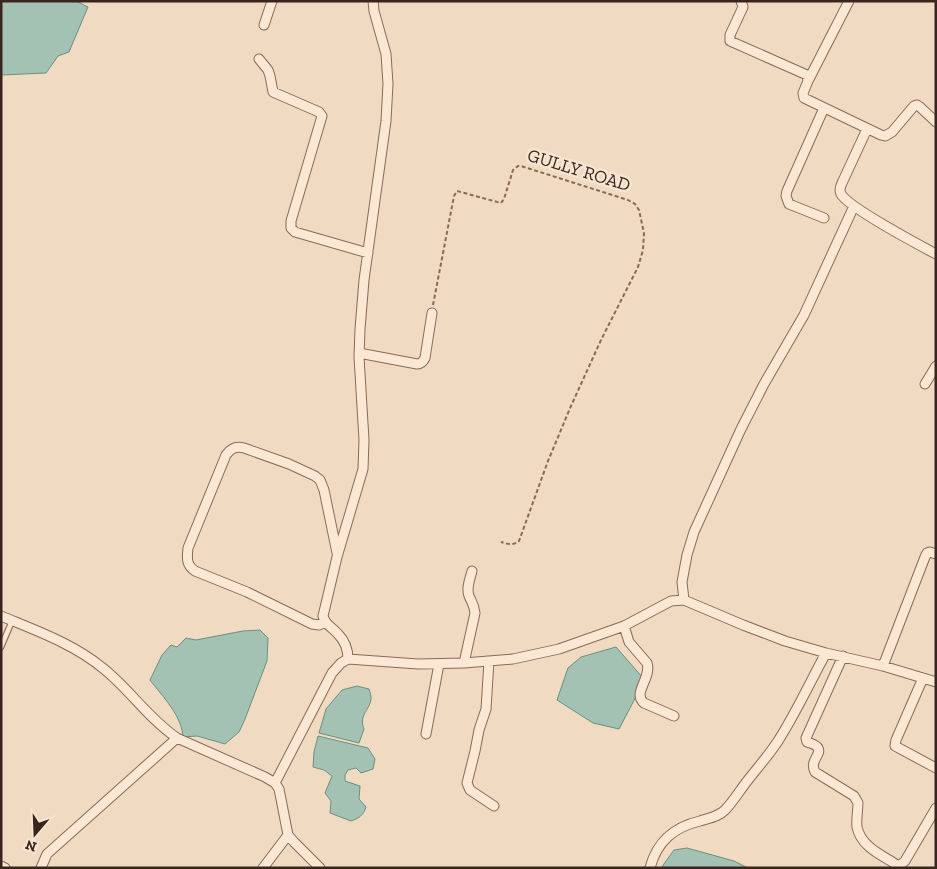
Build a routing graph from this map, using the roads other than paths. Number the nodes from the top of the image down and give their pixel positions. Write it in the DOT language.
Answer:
graph roads {
  1 [pos="272,1"];
  2 [pos="373,1"];
  3 [pos="741,1"];
  4 [pos="849,1"];
  5 [pos="264,25"];
  6 [pos="259,59"];
  7 [pos="808,81"];
  8 [pos="824,108"];
  9 [pos="936,122"];
  10 [pos="867,129"];
  11 [pos="854,206"];
  12 [pos="824,218"];
  13 [pos="368,253"];
  14 [pos="936,254"];
  15 [pos="432,313"];
  16 [pos="360,353"];
  17 [pos="936,366"];
  18 [pos="925,384"];
  19 [pos="338,554"];
  20 [pos="936,554"];
  21 [pos="472,571"];
  22 [pos="684,600"];
  23 [pos="1,616"];
  24 [pos="12,620"];
  25 [pos="324,623"];
  26 [pos="624,626"];
  27 [pos="1,647"];
  28 [pos="826,653"];
  29 [pos="843,656"];
  30 [pos="348,659"];
  31 [pos="489,661"];
  32 [pos="464,663"];
  33 [pos="439,664"];
  34 [pos="883,666"];
  35 [pos="923,678"];
  36 [pos="936,682"];
  37 [pos="674,716"];
  38 [pos="426,734"];
  39 [pos="177,738"];
  40 [pos="936,768"];
  41 [pos="275,783"];
  42 [pos="494,806"];
  43 [pos="936,808"];
  44 [pos="288,834"];
  45 [pos="41,868"];
  46 [pos="263,868"];
  47 [pos="320,868"];
  48 [pos="650,868"];
  1 -- 5 [label="street"];
  2 -- 13 [label="street"];
  3 -- 7 [label="street"];
  4 -- 7 [label="street"];
  6 -- 13 [label="street"];
  7 -- 8 [label="street"];
  8 -- 10 [label="street"];
  8 -- 12 [label="street"];
  9 -- 10 [label="street"];
  10 -- 11 [label="street"];
  11 -- 14 [label="street"];
  11 -- 22 [label="street"];
  13 -- 16 [label="street"];
  15 -- 16 [label="street"];
  16 -- 19 [label="street"];
  17 -- 18 [label="street"];
  19 -- 25 [label="street"];
  19 -- 25 [label="street"];
  20 -- 34 [label="street"];
  21 -- 32 [label="street"];
  22 -- 26 [label="street"];
  22 -- 28 [label="street"];
  23 -- 24 [label="street"];
  24 -- 27 [label="lane"];
  24 -- 39 [label="street"];
  25 -- 30 [label="street"];
  26 -- 31 [label="street"];
  26 -- 37 [label="street"];
  28 -- 29 [label="street"];
  28 -- 48 [label="street"];
  29 -- 34 [label="street"];
  29 -- 43 [label="street"];
  30 -- 33 [label="street"];
  30 -- 41 [label="street"];
  31 -- 32 [label="street"];
  31 -- 42 [label="street"];
  32 -- 33 [label="street"];
  33 -- 38 [label="street"];
  34 -- 35 [label="street"];
  35 -- 36 [label="street"];
  35 -- 40 [label="street"];
  39 -- 41 [label="street"];
  39 -- 45 [label="street"];
  41 -- 44 [label="street"];
  44 -- 46 [label="street"];
  44 -- 47 [label="street"];
}
